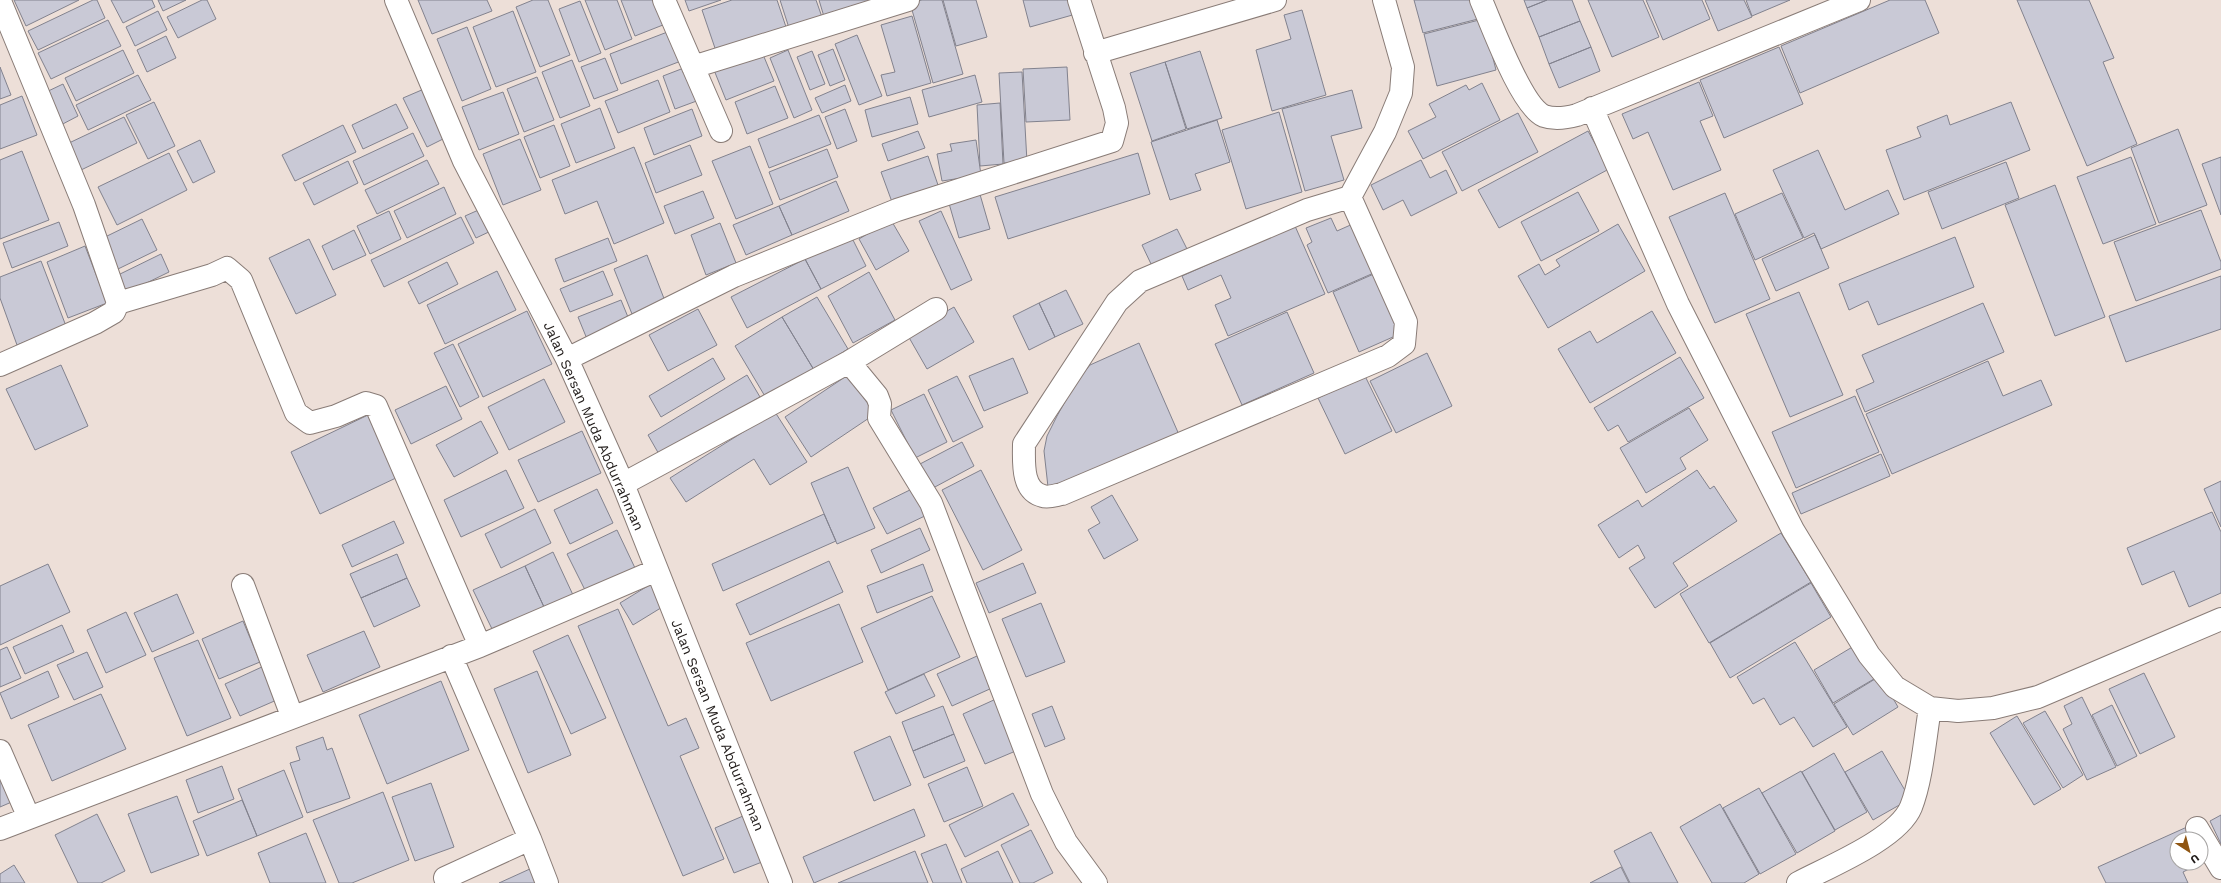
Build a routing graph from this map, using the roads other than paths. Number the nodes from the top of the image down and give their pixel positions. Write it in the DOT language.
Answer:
graph roads {
  1 [pos="396,0"];
  2 [pos="664,0"];
  3 [pos="908,0"];
  4 [pos="1079,0"];
  5 [pos="1275,0"];
  6 [pos="1384,0"];
  7 [pos="1481,0"];
  8 [pos="1859,0"];
  9 [pos="0,1"];
  10 [pos="1104,50"];
  11 [pos="693,67"];
  12 [pos="1592,108"];
  13 [pos="721,132"];
  14 [pos="1350,197"];
  15 [pos="118,303"];
  16 [pos="936,309"];
  17 [pos="567,359"];
  18 [pos="849,362"];
  19 [pos="0,365"];
  20 [pos="623,484"];
  21 [pos="657,570"];
  22 [pos="243,585"];
  23 [pos="2221,619"];
  24 [pos="480,646"];
  25 [pos="451,656"];
  26 [pos="1930,708"];
  27 [pos="292,716"];
  28 [pos="0,751"];
  29 [pos="29,818"];
  30 [pos="2197,828"];
  31 [pos="0,829"];
  32 [pos="530,839"];
  33 [pos="2221,868"];
  34 [pos="441,881"];
  35 [pos="547,883"];
  36 [pos="781,883"];
  37 [pos="1096,883"];
  38 [pos="1798,883"];
  1 -- 17 [label="street, Jalan Sersan Muda Abdurrahman"];
  2 -- 11 [label="street"];
  3 -- 11 [label="street"];
  4 -- 10 [label="street"];
  5 -- 10 [label="street"];
  6 -- 14 [label="street"];
  7 -- 12 [label="street"];
  8 -- 12 [label="street"];
  9 -- 15 [label="street"];
  10 -- 17 [label="street"];
  11 -- 13 [label="street"];
  12 -- 26 [label="street"];
  14 -- 14 [label="street"];
  15 -- 19 [label="street"];
  15 -- 24 [label="street"];
  16 -- 18 [label="street"];
  17 -- 20 [label="street, Jalan Sersan Muda Abdurrahman"];
  18 -- 20 [label="street"];
  18 -- 37 [label="street"];
  20 -- 21 [label="street, Jalan Sersan Muda Abdurrahman"];
  21 -- 24 [label="street"];
  21 -- 36 [label="street, Jalan Sersan Muda Abdurrahman"];
  22 -- 27 [label="street"];
  23 -- 26 [label="street"];
  24 -- 25 [label="street"];
  25 -- 27 [label="street"];
  25 -- 32 [label="street"];
  26 -- 38 [label="street"];
  27 -- 29 [label="street"];
  28 -- 29 [label="street"];
  29 -- 31 [label="street"];
  30 -- 33 [label="street"];
  32 -- 34 [label="street"];
  32 -- 35 [label="street"];
}
